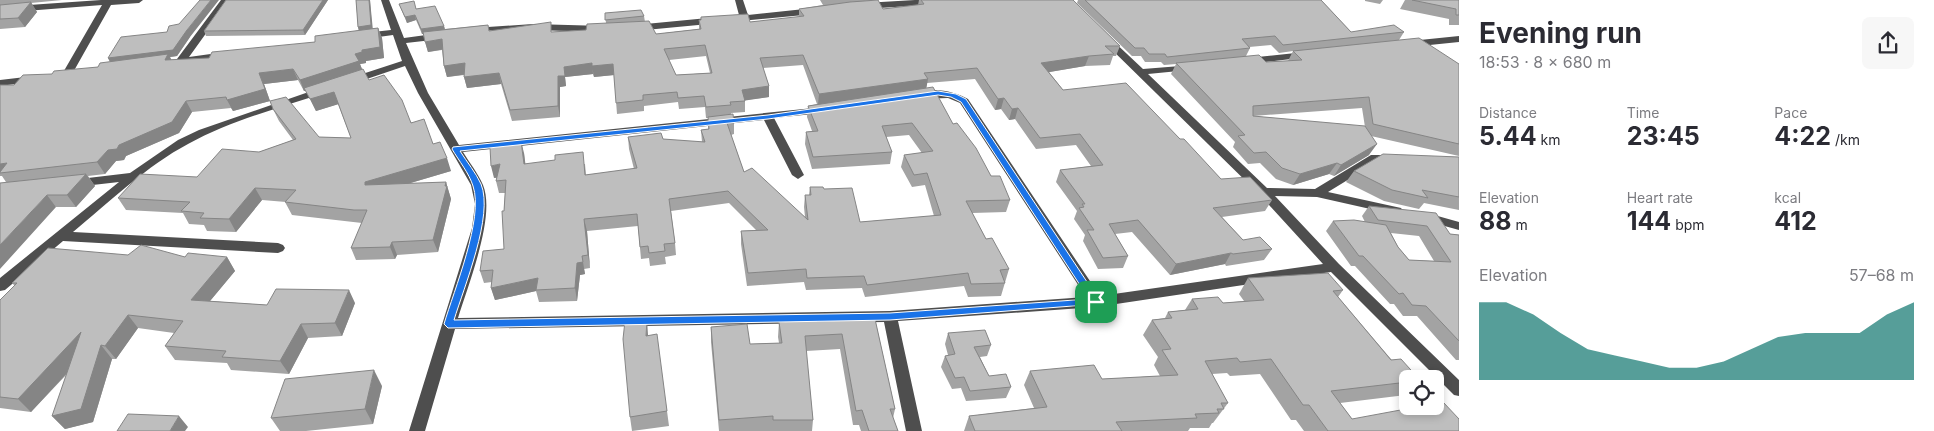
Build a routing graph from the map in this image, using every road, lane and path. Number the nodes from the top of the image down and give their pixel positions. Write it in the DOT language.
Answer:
graph roads {
  1 [pos="139,0"];
  2 [pos="226,0"];
  3 [pos="385,0"];
  4 [pos="739,0"];
  5 [pos="956,0"];
  6 [pos="127,1"];
  7 [pos="108,2"];
  8 [pos="857,6"];
  9 [pos="0,10"];
  10 [pos="823,10"];
  11 [pos="744,18"];
  12 [pos="628,28"];
  13 [pos="610,29"];
  14 [pos="464,33"];
  15 [pos="1100,33"];
  16 [pos="398,36"];
  17 [pos="447,36"];
  18 [pos="357,37"];
  19 [pos="1459,39"];
  20 [pos="1445,40"];
  21 [pos="1396,46"];
  22 [pos="1459,49"];
  23 [pos="240,53"];
  24 [pos="1318,54"];
  25 [pos="408,62"];
  26 [pos="1239,62"];
  27 [pos="1200,66"];
  28 [pos="1141,72"];
  29 [pos="84,74"];
  30 [pos="57,77"];
  31 [pos="0,83"];
  32 [pos="911,97"];
  33 [pos="837,108"];
  34 [pos="768,117"];
  35 [pos="455,149"];
  36 [pos="1403,158"];
  37 [pos="798,175"];
  38 [pos="133,176"];
  39 [pos="67,184"];
  40 [pos="1264,192"];
  41 [pos="1316,194"];
  42 [pos="1459,226"];
  43 [pos="60,236"];
  44 [pos="278,248"];
  45 [pos="1334,267"];
  46 [pos="0,286"];
  47 [pos="1096,302"];
  48 [pos="890,316"];
  49 [pos="448,324"];
  50 [pos="1456,383"];
  51 [pos="417,431"];
  52 [pos="914,431"];
  1 -- 6 [label="street"];
  2 -- 23 [label="street"];
  3 -- 16 [label="street"];
  4 -- 11 [label="street"];
  5 -- 8 [label="street"];
  6 -- 7 [label="street"];
  7 -- 9 [label="street"];
  7 -- 30 [label="street"];
  10 -- 11 [label="street"];
  11 -- 12 [label="street"];
  13 -- 14 [label="street"];
  15 -- 28 [label="street"];
  16 -- 17 [label="street"];
  16 -- 18 [label="street"];
  16 -- 25 [label="street"];
  19 -- 20 [label="street"];
  20 -- 21 [label="street"];
  20 -- 22 [label="street"];
  24 -- 26 [label="street"];
  25 -- 35 [label="street"];
  25 -- 38 [label="street"];
  27 -- 28 [label="street"];
  28 -- 40 [label="street"];
  29 -- 30 [label="street"];
  30 -- 31 [label="street"];
  32 -- 47 [label="street"];
  33 -- 34 [label="street"];
  34 -- 35 [label="street"];
  34 -- 37 [label="street"];
  35 -- 49 [label="street"];
  36 -- 41 [label="street"];
  38 -- 39 [label="street"];
  38 -- 43 [label="street"];
  40 -- 41 [label="street"];
  40 -- 45 [label="street"];
  41 -- 42 [label="street"];
  43 -- 44 [label="street"];
  43 -- 46 [label="street"];
  45 -- 47 [label="street"];
  45 -- 50 [label="street"];
  47 -- 48 [label="street"];
  48 -- 49 [label="street"];
  48 -- 52 [label="street"];
  49 -- 51 [label="street"];
}
